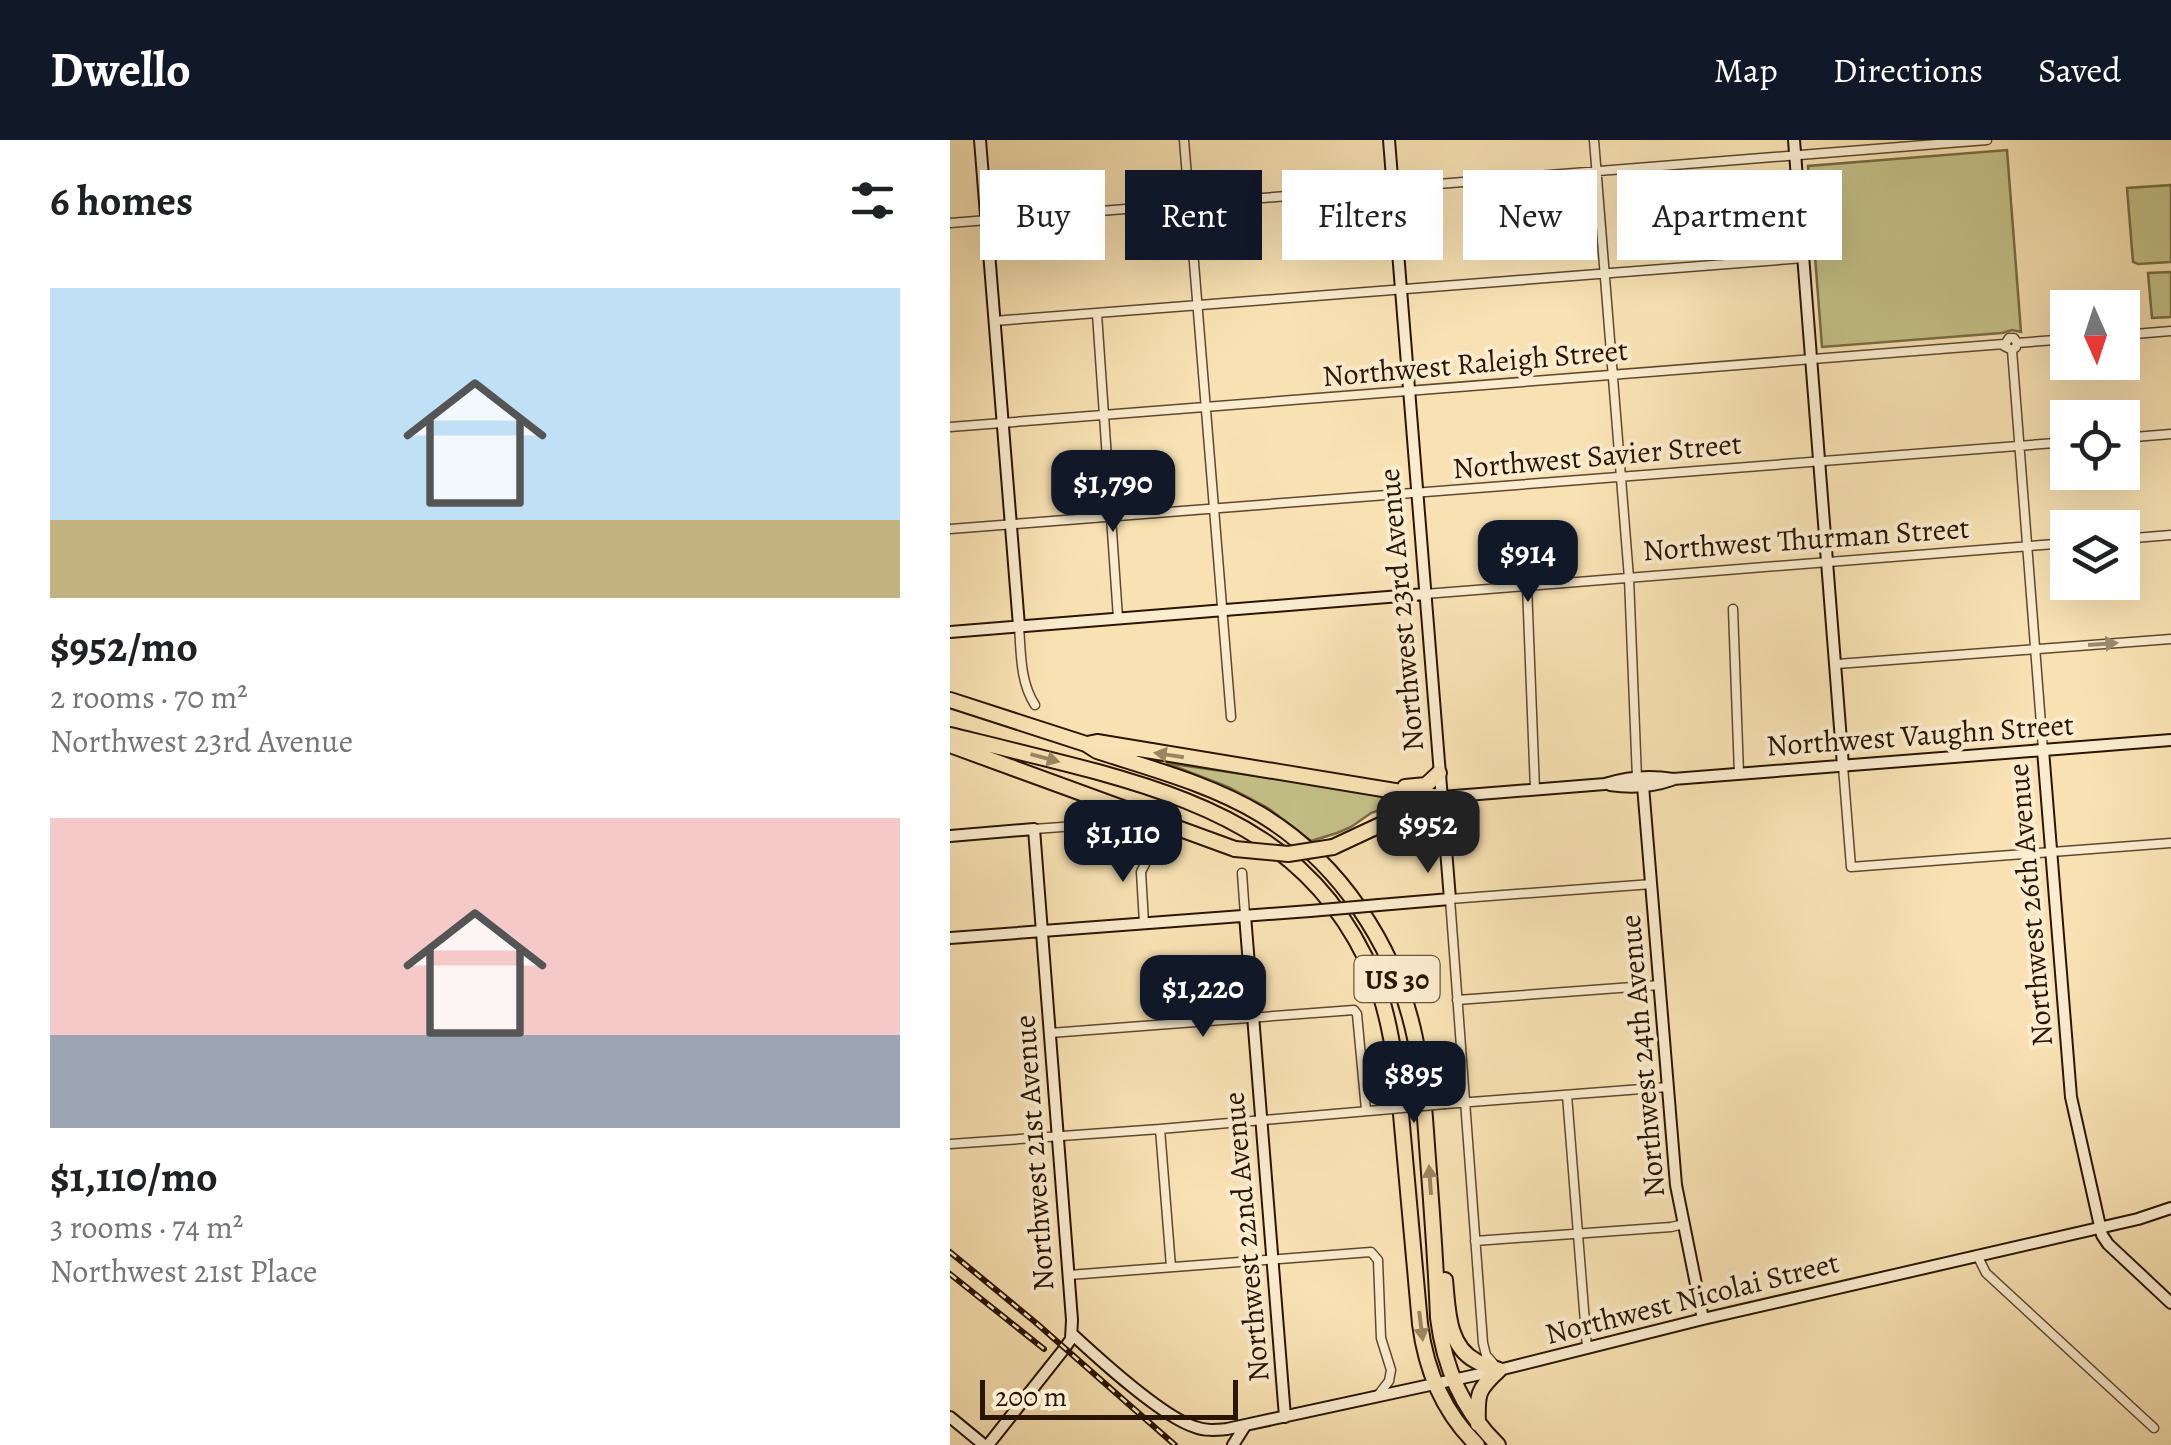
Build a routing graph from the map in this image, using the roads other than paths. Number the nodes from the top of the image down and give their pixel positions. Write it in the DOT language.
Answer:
graph roads {
  1 [pos="980,140"];
  2 [pos="1184,140"];
  3 [pos="1389,140"];
  4 [pos="1594,140"];
  5 [pos="1794,140"];
  6 [pos="1987,140"];
  7 [pos="1796,155"];
  8 [pos="982,170"];
  9 [pos="1186,170"];
  10 [pos="1391,170"];
  11 [pos="1597,170"];
  12 [pos="1797,170"];
  13 [pos="1597,172"];
  14 [pos="980,220"];
  15 [pos="950,223"];
  16 [pos="989,260"];
  17 [pos="1194,260"];
  18 [pos="1398,260"];
  19 [pos="1779,260"];
  20 [pos="1804,260"];
  21 [pos="1604,274"];
  22 [pos="1401,290"];
  23 [pos="1198,306"];
  24 [pos="1097,314"];
  25 [pos="994,322"];
  26 [pos="2171,331"];
  27 [pos="2140,334"];
  28 [pos="2050,341"];
  29 [pos="2011,346"];
  30 [pos="1812,359"];
  31 [pos="1612,374"];
  32 [pos="1409,391"];
  33 [pos="1206,406"];
  34 [pos="1105,414"];
  35 [pos="1002,423"];
  36 [pos="950,427"];
  37 [pos="2171,434"];
  38 [pos="2140,437"];
  39 [pos="2050,443"];
  40 [pos="2018,445"];
  41 [pos="1820,461"];
  42 [pos="1620,477"];
  43 [pos="1417,492"];
  44 [pos="1214,508"];
  45 [pos="1112,516"];
  46 [pos="1010,525"];
  47 [pos="950,529"];
  48 [pos="2171,535"];
  49 [pos="2140,538"];
  50 [pos="2050,545"];
  51 [pos="2026,547"];
  52 [pos="1828,562"];
  53 [pos="1628,578"];
  54 [pos="1528,586"];
  55 [pos="1425,594"];
  56 [pos="1733,609"];
  57 [pos="1221,610"];
  58 [pos="1118,618"];
  59 [pos="1019,626"];
  60 [pos="950,632"];
  61 [pos="2171,638"];
  62 [pos="2034,649"];
  63 [pos="1837,664"];
  64 [pos="950,700"];
  65 [pos="1035,704"];
  66 [pos="1232,717"];
  67 [pos="950,735"];
  68 [pos="2171,740"];
  69 [pos="1086,744"];
  70 [pos="950,745"];
  71 [pos="2043,750"];
  72 [pos="1844,766"];
  73 [pos="1439,773"];
  74 [pos="1739,774"];
  75 [pos="1317,778"];
  76 [pos="1640,782"];
  77 [pos="1535,790"];
  78 [pos="1442,797"];
  79 [pos="1090,824"];
  80 [pos="1034,830"];
  81 [pos="950,836"];
  82 [pos="1354,838"];
  83 [pos="2171,843"];
  84 [pos="1446,848"];
  85 [pos="2051,852"];
  86 [pos="1149,856"];
  87 [pos="1242,873"];
  88 [pos="1652,884"];
  89 [pos="1450,899"];
  90 [pos="1245,915"];
  91 [pos="1144,923"];
  92 [pos="1042,931"];
  93 [pos="950,938"];
  94 [pos="1660,985"];
  95 [pos="1457,1000"];
  96 [pos="1253,1016"];
  97 [pos="1050,1033"];
  98 [pos="1668,1087"];
  99 [pos="1567,1095"];
  100 [pos="1465,1102"];
  101 [pos="1366,1110"];
  102 [pos="1261,1120"];
  103 [pos="1160,1129"];
  104 [pos="1058,1136"];
  105 [pos="950,1144"];
  106 [pos="2171,1208"];
  107 [pos="1684,1224"];
  108 [pos="2100,1228"];
  109 [pos="1578,1234"];
  110 [pos="1475,1241"];
  111 [pos="1434,1242"];
  112 [pos="1977,1255"];
  113 [pos="1273,1258"];
  114 [pos="1171,1267"];
  115 [pos="1069,1275"];
  116 [pos="2171,1303"];
  117 [pos="1703,1319"];
  118 [pos="1072,1334"];
  119 [pos="1587,1348"];
  120 [pos="1500,1370"];
  121 [pos="1454,1380"];
  122 [pos="1435,1384"];
  123 [pos="1376,1397"];
  124 [pos="1285,1417"];
  125 [pos="950,1418"];
  126 [pos="1478,1424"];
  127 [pos="1245,1426"];
  128 [pos="2154,1428"];
  129 [pos="986,1445"];
  130 [pos="1233,1445"];
  131 [pos="1477,1445"];
  132 [pos="1498,1445"];
  1 -- 8 [label="street"];
  2 -- 9 [label="street"];
  3 -- 10 [label="street, Northwest 23rd Avenue"];
  4 -- 11 [label="street, Northwest 24th Avenue"];
  5 -- 7 [label="street"];
  6 -- 7 [label="street"];
  7 -- 12 [label="street"];
  7 -- 13 [label="street"];
  13 -- 21 [label="street, Northwest 24th Avenue"];
  14 -- 15 [label="street"];
  16 -- 25 [label="street"];
  17 -- 23 [label="street"];
  18 -- 22 [label="street, Northwest 23rd Avenue"];
  19 -- 21 [label="street"];
  20 -- 30 [label="street"];
  21 -- 22 [label="street"];
  21 -- 31 [label="street, Northwest 24th Avenue"];
  22 -- 23 [label="street"];
  22 -- 32 [label="street, Northwest 23rd Avenue"];
  23 -- 24 [label="street"];
  23 -- 33 [label="street"];
  24 -- 25 [label="street"];
  24 -- 34 [label="street"];
  25 -- 35 [label="street"];
  26 -- 27 [label="street"];
  28 -- 29 [label="street, Northwest Raleigh Street"];
  29 -- 30 [label="street, Northwest Raleigh Street"];
  29 -- 40 [label="street, Northwest 26th Avenue"];
  30 -- 31 [label="street, Northwest Raleigh Street"];
  30 -- 41 [label="street"];
  31 -- 32 [label="street, Northwest Raleigh Street"];
  31 -- 42 [label="street, Northwest 24th Avenue"];
  32 -- 33 [label="street, Northwest Raleigh Street"];
  32 -- 43 [label="street, Northwest 23rd Avenue"];
  33 -- 34 [label="street, Northwest Raleigh Street"];
  33 -- 44 [label="street"];
  34 -- 35 [label="street, Northwest Raleigh Street"];
  34 -- 45 [label="street"];
  35 -- 36 [label="street, Northwest Raleigh Street"];
  35 -- 46 [label="street"];
  37 -- 38 [label="street"];
  39 -- 40 [label="street, Northwest Savier Street"];
  40 -- 41 [label="street, Northwest Savier Street"];
  40 -- 51 [label="street, Northwest 26th Avenue"];
  41 -- 42 [label="street, Northwest Savier Street"];
  41 -- 52 [label="street"];
  42 -- 43 [label="street, Northwest Savier Street"];
  42 -- 53 [label="street, Northwest 24th Avenue"];
  43 -- 44 [label="street, Northwest Savier Street"];
  43 -- 55 [label="street, Northwest 23rd Avenue"];
  44 -- 45 [label="street, Northwest Savier Street"];
  44 -- 57 [label="street"];
  45 -- 46 [label="street, Northwest Savier Street"];
  45 -- 58 [label="street"];
  46 -- 47 [label="street, Northwest Savier Street"];
  46 -- 59 [label="street"];
  48 -- 49 [label="street"];
  50 -- 51 [label="street, Northwest Thurman Street"];
  51 -- 52 [label="street, Northwest Thurman Street"];
  51 -- 62 [label="street, Northwest 26th Avenue"];
  52 -- 53 [label="street, Northwest Thurman Street"];
  52 -- 63 [label="street"];
  53 -- 54 [label="street, Northwest Thurman Street"];
  53 -- 76 [label="street, Northwest 24th Avenue"];
  54 -- 55 [label="street, Northwest Thurman Street"];
  54 -- 77 [label="street"];
  55 -- 57 [label="street, Northwest Thurman Street"];
  55 -- 73 [label="street, Northwest 23rd Avenue"];
  56 -- 74 [label="street"];
  57 -- 58 [label="street, Northwest Thurman Street"];
  57 -- 66 [label="street"];
  58 -- 59 [label="street, Northwest Thurman Street"];
  59 -- 60 [label="street, Northwest Thurman Street"];
  59 -- 65 [label="street"];
  62 -- 61 [label="street, one-way"];
  62 -- 63 [label="street"];
  62 -- 71 [label="street, Northwest 26th Avenue"];
  63 -- 72 [label="street"];
  64 -- 69 [label="highway, US 30"];
  67 -- 122 [label="highway, US 30, one-way"];
  68 -- 71 [label="street, Northwest Vaughn Street"];
  75 -- 69 [label="highway, one-way"];
  111 -- 69 [label="highway, US 30, one-way"];
  70 -- 82 [label="highway, bridge"];
  71 -- 72 [label="street, Northwest Vaughn Street"];
  71 -- 85 [label="street, Northwest 26th Avenue"];
  72 -- 74 [label="street, Northwest Vaughn Street"];
  72 -- 85 [label="street"];
  73 -- 75 [label="highway"];
  73 -- 78 [label="street, Northwest 23rd Avenue"];
  74 -- 76 [label="street, Northwest Vaughn Street"];
  75 -- 78 [label="highway"];
  76 -- 77 [label="street, Northwest Vaughn Street"];
  76 -- 88 [label="street, Northwest 24th Avenue"];
  77 -- 78 [label="street, Northwest Vaughn Street"];
  78 -- 82 [label="highway"];
  78 -- 84 [label="street, Northwest 23rd Avenue"];
  79 -- 80 [label="street"];
  80 -- 81 [label="street"];
  80 -- 92 [label="street, Northwest 21st Avenue"];
  82 -- 84 [label="highway"];
  83 -- 85 [label="street"];
  84 -- 89 [label="street, Northwest 23rd Avenue"];
  85 -- 108 [label="street, Northwest 26th Avenue"];
  86 -- 91 [label="street"];
  87 -- 90 [label="street, Northwest 22nd Avenue"];
  88 -- 89 [label="street"];
  88 -- 94 [label="street, Northwest 24th Avenue"];
  89 -- 90 [label="street, bridge"];
  89 -- 95 [label="street, Northwest 23rd Avenue"];
  90 -- 91 [label="street"];
  90 -- 96 [label="street, Northwest 22nd Avenue"];
  91 -- 92 [label="street"];
  92 -- 93 [label="street"];
  92 -- 97 [label="street, Northwest 21st Avenue"];
  94 -- 95 [label="street"];
  94 -- 98 [label="street, Northwest 24th Avenue"];
  95 -- 100 [label="street, Northwest 23rd Avenue"];
  96 -- 97 [label="street"];
  96 -- 101 [label="street"];
  96 -- 102 [label="street, Northwest 22nd Avenue"];
  97 -- 104 [label="street, Northwest 21st Avenue"];
  98 -- 99 [label="street"];
  98 -- 107 [label="street, Northwest 24th Avenue"];
  99 -- 100 [label="street"];
  99 -- 109 [label="street"];
  100 -- 101 [label="street, bridge"];
  100 -- 110 [label="street, Northwest 23rd Avenue"];
  101 -- 102 [label="street"];
  102 -- 103 [label="street"];
  102 -- 113 [label="street, Northwest 22nd Avenue"];
  103 -- 104 [label="street"];
  103 -- 114 [label="street"];
  104 -- 105 [label="street"];
  104 -- 115 [label="street, Northwest 21st Avenue"];
  106 -- 108 [label="street, Northwest Nicolai Street"];
  107 -- 109 [label="street"];
  107 -- 117 [label="street, Northwest 24th Avenue"];
  108 -- 112 [label="street, Northwest Nicolai Street"];
  108 -- 116 [label="street, Northwest 26th Avenue"];
  109 -- 110 [label="street"];
  109 -- 119 [label="street"];
  110 -- 120 [label="street, Northwest 23rd Avenue"];
  111 -- 120 [label="highway"];
  111 -- 121 [label="highway, US 30"];
  112 -- 117 [label="street, Northwest Nicolai Street"];
  112 -- 128 [label="street"];
  113 -- 114 [label="street"];
  113 -- 123 [label="street"];
  113 -- 124 [label="street, Northwest 22nd Avenue"];
  114 -- 115 [label="street"];
  115 -- 118 [label="street, Northwest 21st Avenue"];
  117 -- 119 [label="street, Northwest Nicolai Street"];
  118 -- 127 [label="street, Northwest Nicolai Street"];
  118 -- 129 [label="street"];
  119 -- 120 [label="street, Northwest Nicolai Street"];
  120 -- 121 [label="street, Northwest Nicolai Street"];
  120 -- 126 [label="highway"];
  121 -- 122 [label="street, Northwest Nicolai Street"];
  121 -- 126 [label="highway, US 30"];
  122 -- 123 [label="street, Northwest Nicolai Street"];
  122 -- 131 [label="highway, US 30"];
  123 -- 124 [label="street, Northwest Nicolai Street"];
  124 -- 127 [label="street, Northwest Nicolai Street"];
  125 -- 129 [label="street"];
  126 -- 132 [label="highway, US 30"];
  127 -- 130 [label="street"];
}
